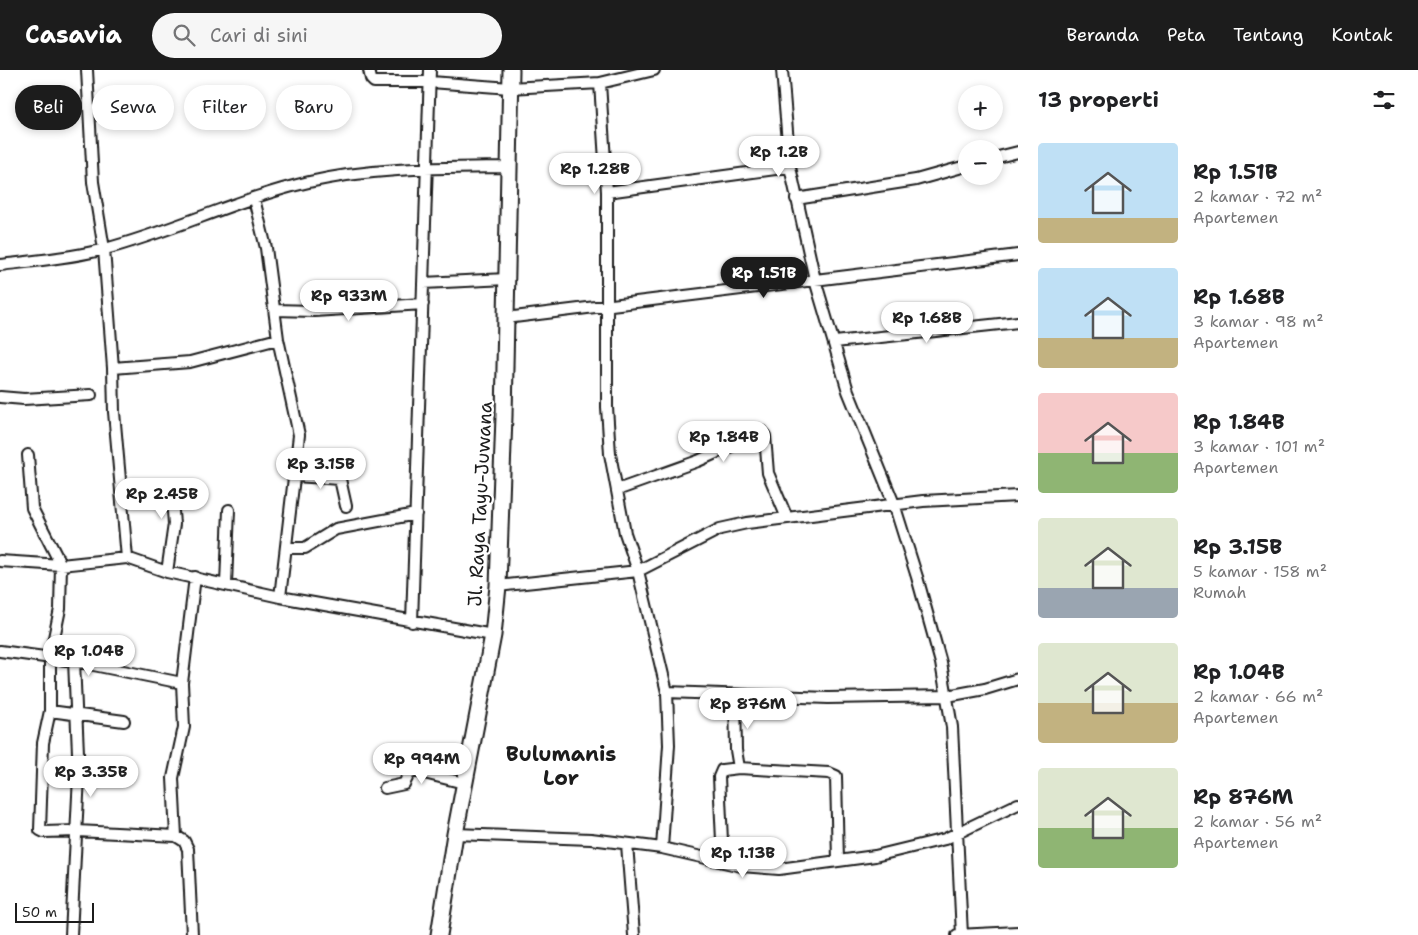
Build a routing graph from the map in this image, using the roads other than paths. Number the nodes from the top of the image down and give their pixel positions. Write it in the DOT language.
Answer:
graph roads {
  1 [pos="87,70"];
  2 [pos="369,70"];
  3 [pos="430,70"];
  4 [pos="511,70"];
  5 [pos="654,70"];
  6 [pos="782,70"];
  7 [pos="431,82"];
  8 [pos="600,83"];
  9 [pos="510,88"];
  10 [pos="1018,152"];
  11 [pos="1003,156"];
  12 [pos="509,167"];
  13 [pos="790,167"];
  14 [pos="426,168"];
  15 [pos="958,168"];
  16 [pos="607,192"];
  17 [pos="254,199"];
  18 [pos="796,199"];
  19 [pos="104,250"];
  20 [pos="1018,255"];
  21 [pos="0,265"];
  22 [pos="507,279"];
  23 [pos="815,280"];
  24 [pos="423,283"];
  25 [pos="423,304"];
  26 [pos="607,306"];
  27 [pos="274,310"];
  28 [pos="506,318"];
  29 [pos="1018,322"];
  30 [pos="278,339"];
  31 [pos="835,342"];
  32 [pos="113,368"];
  33 [pos="91,395"];
  34 [pos="0,398"];
  35 [pos="28,455"];
  36 [pos="295,476"];
  37 [pos="617,490"];
  38 [pos="122,495"];
  39 [pos="1018,496"];
  40 [pos="894,504"];
  41 [pos="346,506"];
  42 [pos="229,510"];
  43 [pos="416,514"];
  44 [pos="787,518"];
  45 [pos="287,548"];
  46 [pos="127,558"];
  47 [pos="0,561"];
  48 [pos="61,565"];
  49 [pos="638,571"];
  50 [pos="166,572"];
  51 [pos="195,577"];
  52 [pos="226,584"];
  53 [pos="498,586"];
  54 [pos="280,597"];
  55 [pos="412,622"];
  56 [pos="492,634"];
  57 [pos="0,651"];
  58 [pos="50,657"];
  59 [pos="74,661"];
  60 [pos="1018,679"];
  61 [pos="182,683"];
  62 [pos="667,692"];
  63 [pos="735,695"];
  64 [pos="947,696"];
  65 [pos="50,711"];
  66 [pos="75,713"];
  67 [pos="124,721"];
  68 [pos="739,768"];
  69 [pos="464,783"];
  70 [pos="386,788"];
  71 [pos="1018,804"];
  72 [pos="77,831"];
  73 [pos="957,832"];
  74 [pos="454,834"];
  75 [pos="176,836"];
  76 [pos="627,844"];
  77 [pos="662,848"];
  78 [pos="838,861"];
  79 [pos="723,862"];
  80 [pos="1018,932"];
  81 [pos="71,935"];
  82 [pos="192,935"];
  83 [pos="439,935"];
  84 [pos="634,935"];
  85 [pos="957,935"];
  86 [pos="962,935"];
  1 -- 19 [label="street"];
  2 -- 7 [label="street"];
  3 -- 7 [label="street"];
  4 -- 9 [label="main road, Jl. Raya Tayu-Juwana"];
  5 -- 8 [label="street"];
  6 -- 13 [label="street"];
  7 -- 9 [label="street"];
  7 -- 14 [label="street"];
  8 -- 9 [label="street"];
  8 -- 16 [label="street"];
  9 -- 12 [label="main road, Jl. Raya Tayu-Juwana"];
  10 -- 11 [label="street"];
  12 -- 14 [label="street"];
  12 -- 22 [label="main road, Jl. Raya Tayu-Juwana"];
  13 -- 16 [label="street"];
  13 -- 18 [label="street"];
  14 -- 17 [label="street"];
  14 -- 24 [label="street"];
  15 -- 18 [label="street"];
  16 -- 26 [label="street"];
  17 -- 19 [label="street"];
  17 -- 27 [label="street"];
  18 -- 23 [label="street"];
  19 -- 21 [label="street"];
  19 -- 32 [label="street"];
  20 -- 23 [label="street"];
  22 -- 24 [label="street"];
  22 -- 28 [label="main road, Jl. Raya Tayu-Juwana"];
  23 -- 26 [label="street"];
  23 -- 31 [label="street"];
  24 -- 25 [label="street"];
  25 -- 27 [label="street"];
  25 -- 43 [label="street"];
  26 -- 28 [label="street"];
  26 -- 37 [label="street"];
  27 -- 30 [label="street"];
  28 -- 53 [label="main road, Jl. Raya Tayu-Juwana"];
  29 -- 31 [label="street"];
  30 -- 32 [label="street"];
  30 -- 36 [label="street"];
  31 -- 40 [label="street"];
  32 -- 38 [label="street"];
  33 -- 34 [label="street"];
  35 -- 48 [label="street"];
  36 -- 41 [label="street"];
  36 -- 45 [label="street"];
  37 -- 44 [label="street"];
  37 -- 49 [label="street"];
  38 -- 46 [label="street"];
  38 -- 50 [label="street"];
  39 -- 40 [label="street"];
  40 -- 44 [label="street"];
  40 -- 64 [label="street"];
  42 -- 52 [label="street"];
  43 -- 45 [label="street"];
  43 -- 55 [label="street"];
  44 -- 49 [label="street"];
  45 -- 54 [label="street"];
  46 -- 48 [label="street"];
  46 -- 50 [label="street"];
  47 -- 48 [label="street"];
  48 -- 58 [label="street"];
  49 -- 53 [label="street"];
  49 -- 62 [label="street"];
  50 -- 51 [label="street"];
  51 -- 52 [label="street"];
  51 -- 61 [label="street"];
  52 -- 54 [label="street"];
  53 -- 56 [label="main road, Jl. Raya Tayu-Juwana"];
  54 -- 55 [label="street"];
  55 -- 56 [label="street"];
  56 -- 69 [label="main road, Jl. Raya Tayu-Juwana"];
  57 -- 58 [label="street"];
  58 -- 59 [label="street"];
  58 -- 65 [label="street"];
  59 -- 61 [label="street"];
  59 -- 66 [label="street"];
  60 -- 64 [label="street"];
  61 -- 75 [label="street"];
  62 -- 63 [label="street"];
  62 -- 77 [label="street"];
  63 -- 64 [label="street"];
  63 -- 68 [label="street"];
  64 -- 73 [label="street"];
  65 -- 66 [label="street"];
  65 -- 72 [label="street"];
  66 -- 67 [label="street"];
  66 -- 72 [label="street"];
  68 -- 78 [label="street"];
  68 -- 79 [label="street"];
  69 -- 70 [label="street"];
  69 -- 74 [label="main road, Jl. Raya Tayu-Juwana"];
  71 -- 73 [label="street"];
  72 -- 75 [label="street"];
  72 -- 81 [label="street"];
  73 -- 78 [label="street"];
  73 -- 86 [label="street"];
  74 -- 76 [label="street"];
  74 -- 83 [label="main road, Jl. Raya Tayu-Juwana"];
  75 -- 82 [label="street"];
  76 -- 77 [label="street"];
  76 -- 84 [label="street"];
  77 -- 79 [label="street"];
  78 -- 79 [label="street"];
  80 -- 86 [label="street"];
  85 -- 86 [label="street"];
}
